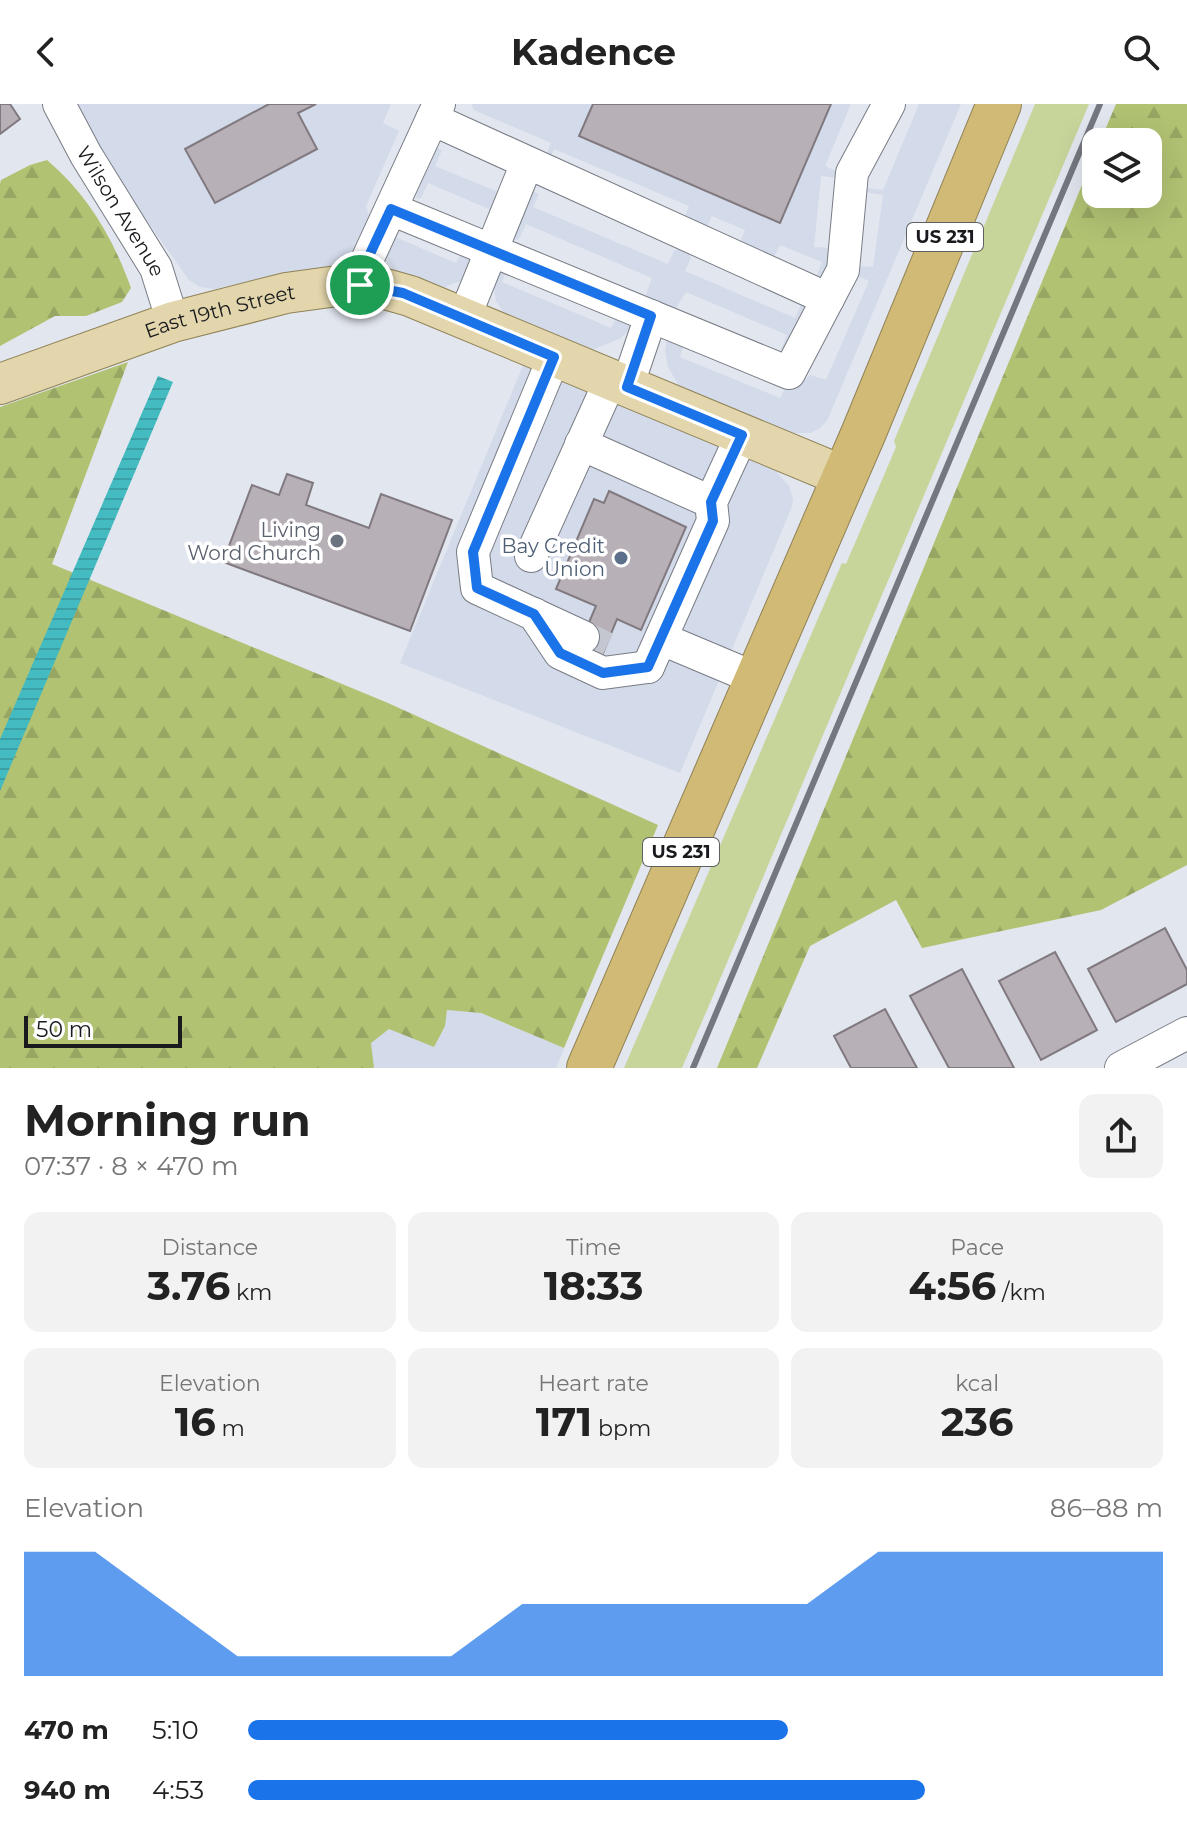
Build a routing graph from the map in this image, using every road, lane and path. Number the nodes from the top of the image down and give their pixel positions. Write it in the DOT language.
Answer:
graph roads {
  1 [pos="59,104"];
  2 [pos="889,104"];
  3 [pos="999,104"];
  4 [pos="436,112"];
  5 [pos="527,163"];
  6 [pos="391,209"];
  7 [pos="492,250"];
  8 [pos="360,285"];
  9 [pos="828,299"];
  10 [pos="651,316"];
  11 [pos="464,318"];
  12 [pos="910,321"];
  13 [pos="173,322"];
  14 [pos="554,357"];
  15 [pos="890,370"];
  16 [pos="619,383"];
  17 [pos="0,384"];
  18 [pos="742,435"];
  19 [pos="581,444"];
  20 [pos="845,477"];
  21 [pos="711,502"];
  22 [pos="531,556"];
  23 [pos="534,614"];
  24 [pos="655,653"];
  25 [pos="757,679"];
  26 [pos="1187,1033"];
  27 [pos="589,1068"];
  28 [pos="1121,1068"];
  1 -- 13 [label="street, Wilson Avenue"];
  2 -- 9 [label="street"];
  3 -- 15 [label="highway, US 231"];
  4 -- 5 [label="street"];
  4 -- 6 [label="street"];
  5 -- 7 [label="street"];
  5 -- 9 [label="street"];
  6 -- 7 [label="street"];
  6 -- 8 [label="street"];
  7 -- 10 [label="street"];
  7 -- 11 [label="street"];
  8 -- 11 [label="main road, East 19th Street"];
  8 -- 13 [label="main road, East 19th Street"];
  9 -- 10 [label="street"];
  10 -- 16 [label="street"];
  11 -- 14 [label="main road, East 19th Street"];
  12 -- 15 [label="highway, US 231"];
  13 -- 17 [label="main road, East 19th Street"];
  14 -- 16 [label="main road, East 19th Street"];
  14 -- 23 [label="street"];
  15 -- 20 [label="highway, US 231"];
  16 -- 18 [label="main road, East 19th Street"];
  16 -- 19 [label="street"];
  18 -- 20 [label="main road, East 19th Street"];
  18 -- 21 [label="street"];
  19 -- 21 [label="street"];
  19 -- 22 [label="street"];
  20 -- 25 [label="highway, US 231"];
  21 -- 24 [label="street"];
  23 -- 24 [label="street"];
  23 -- 24 [label="street"];
  24 -- 25 [label="street"];
  25 -- 27 [label="highway, US 231"];
  26 -- 28 [label="street"];
}
